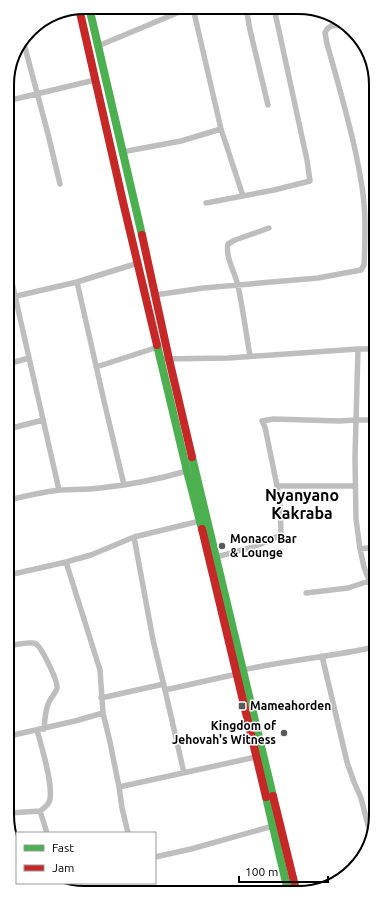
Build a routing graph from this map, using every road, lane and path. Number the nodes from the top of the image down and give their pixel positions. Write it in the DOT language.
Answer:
graph roads {
  1 [pos="80,14"];
  2 [pos="91,14"];
  3 [pos="175,14"];
  4 [pos="194,14"];
  5 [pos="247,14"];
  6 [pos="275,14"];
  7 [pos="336,25"];
  8 [pos="98,46"];
  9 [pos="25,48"];
  10 [pos="95,80"];
  11 [pos="37,93"];
  12 [pos="14,99"];
  13 [pos="268,105"];
  14 [pos="221,129"];
  15 [pos="122,152"];
  16 [pos="60,184"];
  17 [pos="243,196"];
  18 [pos="206,203"];
  19 [pos="269,228"];
  20 [pos="138,263"];
  21 [pos="77,282"];
  22 [pos="238,284"];
  23 [pos="14,292"];
  24 [pos="155,294"];
  25 [pos="15,296"];
  26 [pos="158,347"];
  27 [pos="358,349"];
  28 [pos="369,349"];
  29 [pos="250,356"];
  30 [pos="29,358"];
  31 [pos="169,358"];
  32 [pos="161,359"];
  33 [pos="14,362"];
  34 [pos="96,367"];
  35 [pos="43,420"];
  36 [pos="355,420"];
  37 [pos="369,420"];
  38 [pos="14,427"];
  39 [pos="187,471"];
  40 [pos="124,485"];
  41 [pos="277,486"];
  42 [pos="355,486"];
  43 [pos="59,490"];
  44 [pos="14,499"];
  45 [pos="200,521"];
  46 [pos="134,537"];
  47 [pos="369,548"];
  48 [pos="360,549"];
  49 [pos="216,558"];
  50 [pos="66,562"];
  51 [pos="14,574"];
  52 [pos="369,581"];
  53 [pos="306,593"];
  54 [pos="14,645"];
  55 [pos="369,648"];
  56 [pos="322,656"];
  57 [pos="240,672"];
  58 [pos="164,687"];
  59 [pos="101,698"];
  60 [pos="103,713"];
  61 [pos="44,729"];
  62 [pos="37,730"];
  63 [pos="14,735"];
  64 [pos="256,757"];
  65 [pos="184,773"];
  66 [pos="119,787"];
  67 [pos="40,811"];
  68 [pos="14,813"];
  69 [pos="273,826"];
  70 [pos="368,826"];
  71 [pos="46,832"];
  72 [pos="128,832"];
  73 [pos="156,856"];
  74 [pos="287,886"];
  75 [pos="295,886"];
  1 -- 10 [label="street"];
  2 -- 8 [label="street"];
  3 -- 8 [label="street"];
  4 -- 14 [label="street"];
  5 -- 13 [label="street"];
  6 -- 17 [label="street"];
  7 -- 22 [label="street"];
  8 -- 15 [label="street"];
  9 -- 11 [label="street"];
  10 -- 11 [label="street"];
  10 -- 20 [label="street"];
  11 -- 12 [label="street"];
  11 -- 16 [label="street"];
  14 -- 15 [label="street"];
  14 -- 17 [label="street"];
  15 -- 24 [label="street"];
  17 -- 18 [label="street"];
  19 -- 22 [label="street"];
  20 -- 21 [label="street"];
  20 -- 26 [label="street"];
  21 -- 25 [label="street"];
  21 -- 34 [label="street"];
  22 -- 24 [label="street"];
  22 -- 29 [label="street"];
  23 -- 25 [label="street"];
  24 -- 31 [label="street"];
  25 -- 30 [label="street"];
  26 -- 32 [label="street"];
  26 -- 34 [label="street"];
  27 -- 28 [label="street"];
  27 -- 29 [label="street"];
  27 -- 36 [label="street"];
  29 -- 31 [label="street"];
  30 -- 33 [label="street"];
  30 -- 35 [label="street"];
  31 -- 32 [label="street"];
  31 -- 49 [label="street"];
  32 -- 39 [label="street"];
  34 -- 40 [label="street"];
  35 -- 38 [label="street"];
  35 -- 43 [label="street"];
  36 -- 37 [label="street"];
  36 -- 41 [label="street"];
  36 -- 42 [label="street"];
  39 -- 40 [label="street"];
  39 -- 45 [label="street"];
  40 -- 43 [label="street"];
  41 -- 42 [label="street"];
  41 -- 49 [label="street"];
  42 -- 48 [label="street"];
  43 -- 44 [label="street"];
  45 -- 46 [label="street"];
  45 -- 57 [label="street"];
  46 -- 50 [label="street"];
  46 -- 58 [label="street"];
  47 -- 48 [label="street"];
  48 -- 52 [label="street"];
  49 -- 57 [label="street"];
  50 -- 51 [label="street"];
  50 -- 59 [label="street"];
  52 -- 53 [label="street"];
  54 -- 61 [label="street"];
  55 -- 56 [label="street"];
  56 -- 57 [label="street"];
  56 -- 70 [label="street"];
  57 -- 58 [label="street"];
  57 -- 64 [label="street"];
  57 -- 75 [label="street"];
  58 -- 59 [label="street"];
  58 -- 65 [label="street"];
  59 -- 60 [label="street"];
  60 -- 61 [label="street"];
  60 -- 66 [label="street"];
  61 -- 62 [label="street"];
  62 -- 63 [label="street"];
  62 -- 67 [label="street"];
  64 -- 65 [label="street"];
  64 -- 69 [label="street"];
  65 -- 66 [label="street"];
  66 -- 72 [label="street"];
  67 -- 68 [label="street"];
  67 -- 71 [label="street"];
  69 -- 73 [label="street"];
  69 -- 74 [label="street"];
}
